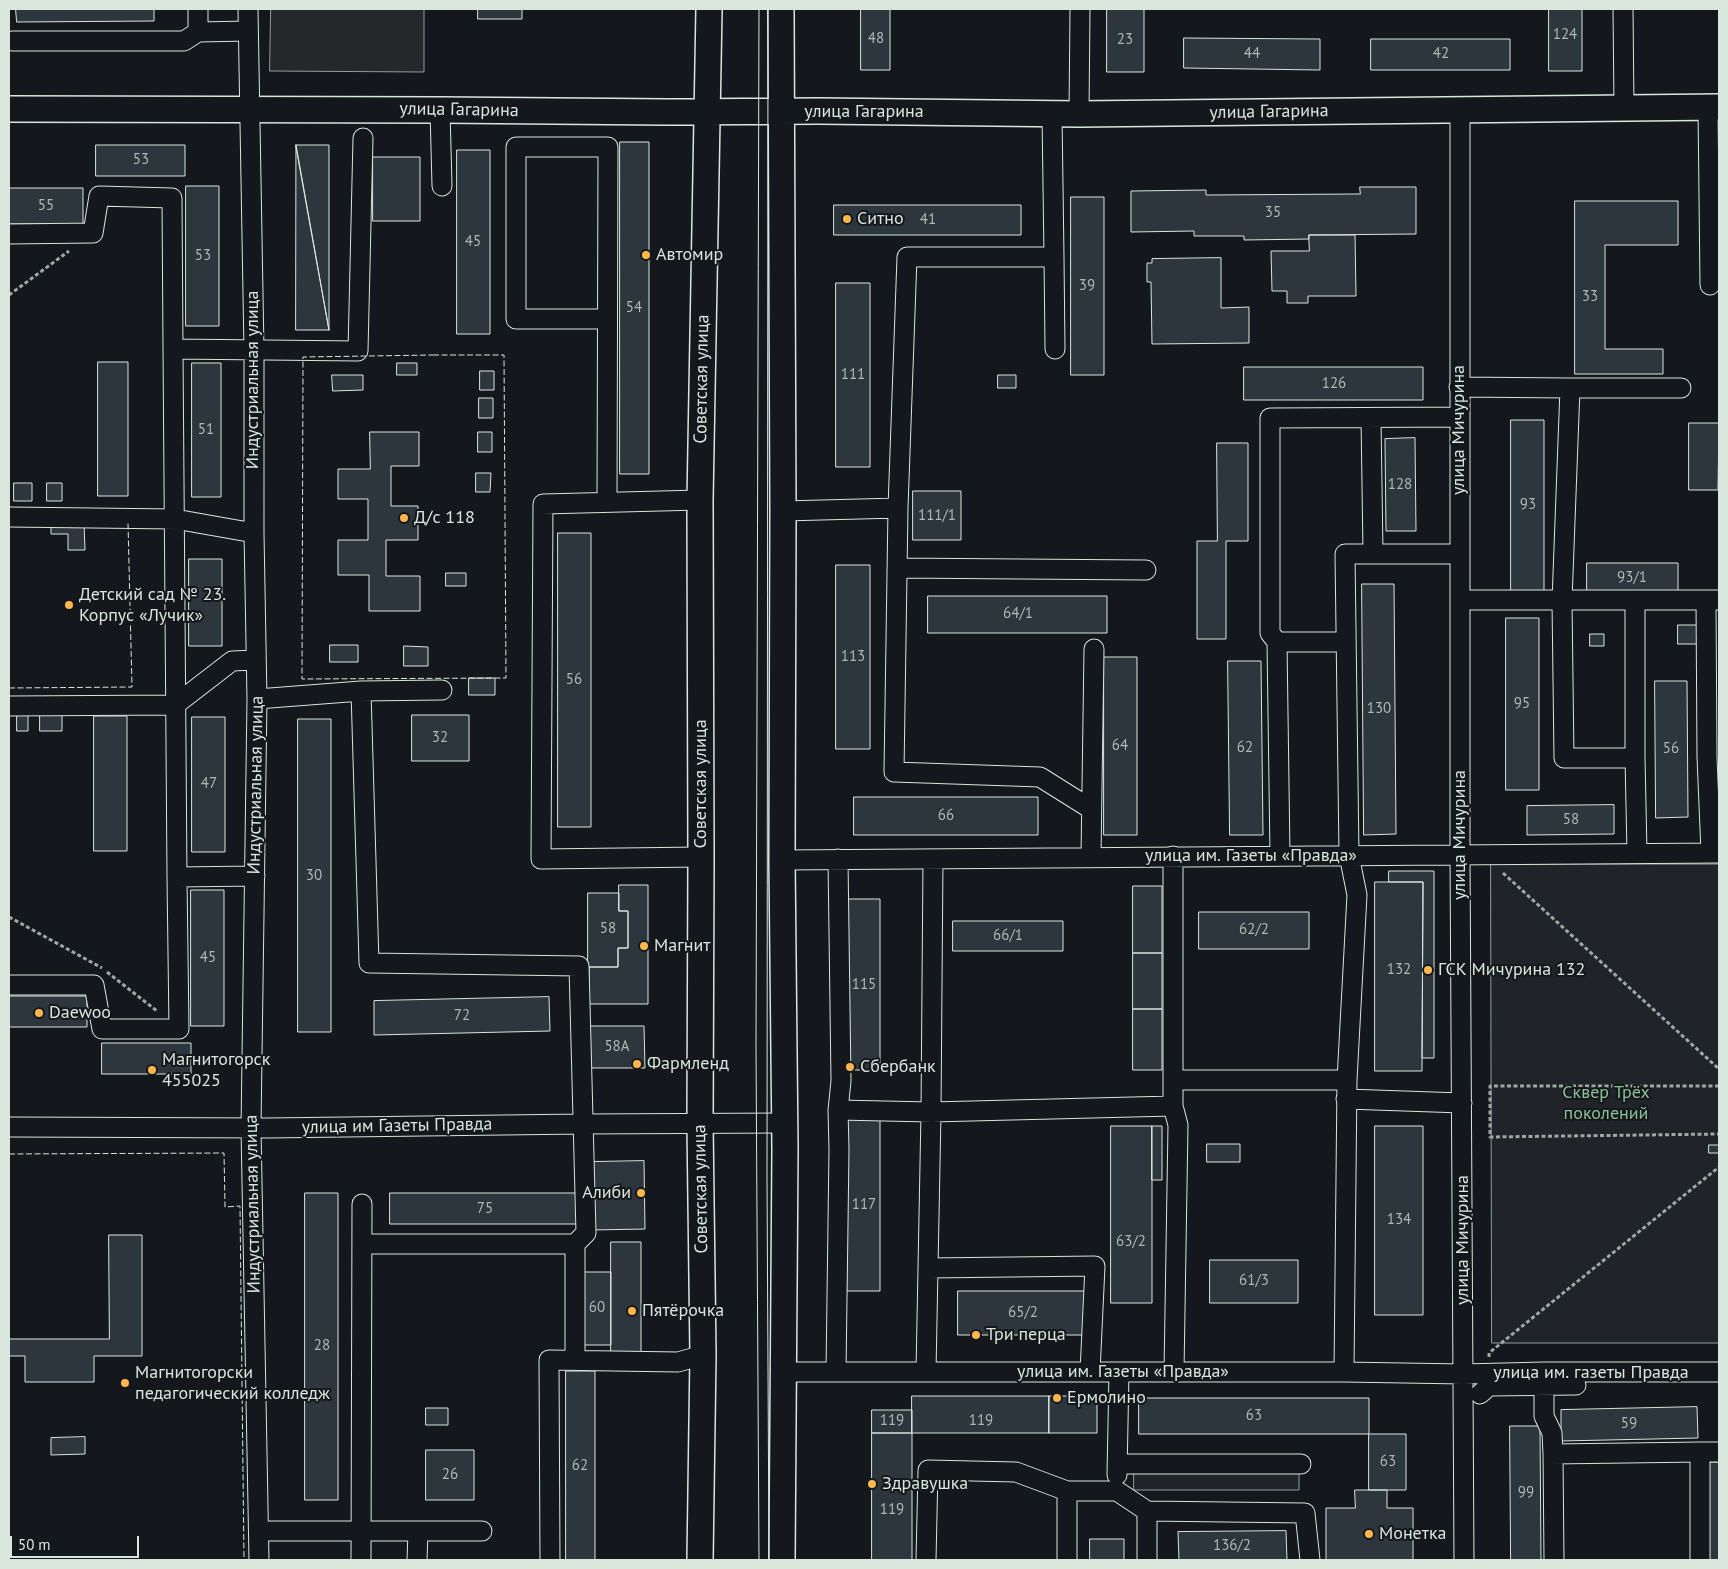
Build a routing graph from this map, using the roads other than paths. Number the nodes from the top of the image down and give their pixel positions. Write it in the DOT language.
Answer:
graph roads {
  1 [pos="198,9"];
  2 [pos="248,9"];
  3 [pos="709,9"];
  4 [pos="781,9"];
  5 [pos="1080,9"];
  6 [pos="1623,9"];
  7 [pos="248,31"];
  8 [pos="198,32"];
  9 [pos="12,41"];
  10 [pos="1714,107"];
  11 [pos="1624,108"];
  12 [pos="9,109"];
  13 [pos="250,109"];
  14 [pos="440,110"];
  15 [pos="1460,110"];
  16 [pos="708,112"];
  17 [pos="782,112"];
  18 [pos="1052,114"];
  19 [pos="1079,114"];
  20 [pos="364,138"];
  21 [pos="442,186"];
  22 [pos="9,234"];
  23 [pos="1054,257"];
  24 [pos="1710,285"];
  25 [pos="608,319"];
  26 [pos="1055,349"];
  27 [pos="173,350"];
  28 [pos="254,351"];
  29 [pos="1459,387"];
  30 [pos="1570,388"];
  31 [pos="1681,388"];
  32 [pos="1459,417"];
  33 [pos="1371,418"];
  34 [pos="700,500"];
  35 [pos="608,502"];
  36 [pos="898,508"];
  37 [pos="783,511"];
  38 [pos="9,518"];
  39 [pos="175,519"];
  40 [pos="254,533"];
  41 [pos="1373,554"];
  42 [pos="1460,554"];
  43 [pos="897,568"];
  44 [pos="1146,570"];
  45 [pos="1460,600"];
  46 [pos="1634,600"];
  47 [pos="1712,600"];
  48 [pos="1562,601"];
  49 [pos="1277,642"];
  50 [pos="1346,642"];
  51 [pos="1094,649"];
  52 [pos="256,660"];
  53 [pos="442,690"];
  54 [pos="361,691"];
  55 [pos="257,699"];
  56 [pos="175,705"];
  57 [pos="9,706"];
  58 [pos="1713,757"];
  59 [pos="1635,758"];
  60 [pos="1092,809"];
  61 [pos="1637,853"];
  62 [pos="1715,853"];
  63 [pos="1280,855"];
  64 [pos="1349,855"];
  65 [pos="1460,855"];
  66 [pos="1092,856"];
  67 [pos="1173,856"];
  68 [pos="701,857"];
  69 [pos="933,859"];
  70 [pos="782,860"];
  71 [pos="838,860"];
  72 [pos="254,876"];
  73 [pos="177,877"];
  74 [pos="9,985"];
  75 [pos="1173,1080"];
  76 [pos="1347,1080"];
  77 [pos="1346,1099"];
  78 [pos="1462,1103"];
  79 [pos="1173,1106"];
  80 [pos="838,1110"];
  81 [pos="931,1112"];
  82 [pos="785,1123"];
  83 [pos="582,1124"];
  84 [pos="700,1124"];
  85 [pos="9,1126"];
  86 [pos="251,1128"];
  87 [pos="362,1204"];
  88 [pos="362,1244"];
  89 [pos="575,1244"];
  90 [pos="929,1268"];
  91 [pos="703,1355"];
  92 [pos="575,1360"];
  93 [pos="784,1372"];
  94 [pos="836,1372"];
  95 [pos="926,1372"];
  96 [pos="1090,1372"];
  97 [pos="1119,1372"];
  98 [pos="1174,1372"];
  99 [pos="1344,1372"];
  100 [pos="1719,1372"];
  101 [pos="1463,1374"];
  102 [pos="1544,1378"];
  103 [pos="1719,1385"];
  104 [pos="1480,1394"];
  105 [pos="1700,1452"];
  106 [pos="1719,1452"];
  107 [pos="1553,1454"];
  108 [pos="1117,1464"];
  109 [pos="1302,1464"];
  110 [pos="1067,1491"];
  111 [pos="1117,1491"];
  112 [pos="1147,1511"];
  113 [pos="259,1531"];
  114 [pos="362,1531"];
  115 [pos="418,1531"];
  116 [pos="482,1531"];
  117 [pos="258,1560"];
  118 [pos="361,1560"];
  119 [pos="417,1560"];
  120 [pos="550,1560"];
  121 [pos="700,1560"];
  122 [pos="782,1560"];
  123 [pos="926,1560"];
  124 [pos="1067,1560"];
  125 [pos="1147,1560"];
  126 [pos="1310,1560"];
  127 [pos="1464,1560"];
  128 [pos="1554,1560"];
  129 [pos="1700,1560"];
  1 -- 8 [label="street"];
  2 -- 7 [label="street, Индустриальная улица"];
  3 -- 16 [label="main road, Советская улица"];
  4 -- 17 [label="main road"];
  5 -- 19 [label="street"];
  6 -- 11 [label="street"];
  7 -- 8 [label="street"];
  7 -- 13 [label="street, Индустриальная улица"];
  8 -- 9 [label="street"];
  10 -- 11 [label="main road, улица Гагарина"];
  10 -- 24 [label="street"];
  11 -- 15 [label="main road, улица Гагарина"];
  12 -- 13 [label="main road, улица Гагарина"];
  13 -- 14 [label="main road, улица Гагарина"];
  13 -- 28 [label="street, Индустриальная улица"];
  14 -- 16 [label="main road, улица Гагарина"];
  14 -- 21 [label="street"];
  15 -- 19 [label="main road, улица Гагарина"];
  15 -- 29 [label="street, улица Мичурина"];
  16 -- 17 [label="main road, улица Гагарина"];
  16 -- 34 [label="main road, Советская улица"];
  17 -- 18 [label="main road, улица Гагарина"];
  17 -- 37 [label="main road"];
  18 -- 19 [label="main road, улица Гагарина"];
  18 -- 23 [label="street"];
  20 -- 28 [label="street"];
  22 -- 27 [label="street"];
  23 -- 26 [label="street"];
  23 -- 36 [label="street"];
  25 -- 25 [label="street"];
  25 -- 35 [label="street"];
  27 -- 28 [label="street"];
  27 -- 39 [label="street"];
  28 -- 40 [label="street, Индустриальная улица"];
  29 -- 30 [label="street"];
  29 -- 32 [label="street, улица Мичурина"];
  30 -- 31 [label="street"];
  30 -- 48 [label="street"];
  32 -- 33 [label="street"];
  32 -- 42 [label="street, улица Мичурина"];
  33 -- 41 [label="street"];
  33 -- 49 [label="street"];
  34 -- 35 [label="street"];
  34 -- 68 [label="main road, Советская улица"];
  35 -- 68 [label="street"];
  36 -- 37 [label="street"];
  36 -- 43 [label="street"];
  37 -- 70 [label="main road"];
  38 -- 39 [label="street"];
  39 -- 40 [label="street"];
  39 -- 56 [label="street"];
  40 -- 52 [label="street, Индустриальная улица"];
  41 -- 42 [label="street"];
  41 -- 50 [label="street"];
  42 -- 45 [label="street, улица Мичурина"];
  43 -- 44 [label="street"];
  43 -- 60 [label="street"];
  45 -- 48 [label="street"];
  45 -- 65 [label="street, улица Мичурина"];
  46 -- 47 [label="street"];
  46 -- 48 [label="street"];
  46 -- 59 [label="street"];
  47 -- 58 [label="street"];
  48 -- 59 [label="street"];
  49 -- 50 [label="street"];
  49 -- 63 [label="street"];
  50 -- 64 [label="street"];
  51 -- 60 [label="street"];
  52 -- 55 [label="street, Индустриальная улица"];
  52 -- 56 [label="street"];
  53 -- 54 [label="street"];
  54 -- 55 [label="street"];
  54 -- 83 [label="street"];
  55 -- 72 [label="street, Индустриальная улица"];
  56 -- 57 [label="street"];
  56 -- 73 [label="street"];
  58 -- 62 [label="street"];
  59 -- 61 [label="street"];
  60 -- 66 [label="street"];
  61 -- 62 [label="street, улица им. Газеты «Правда»"];
  61 -- 65 [label="street, улица им. Газеты «Правда»"];
  63 -- 64 [label="street, улица им. Газеты «Правда»"];
  63 -- 67 [label="street, улица им. Газеты «Правда»"];
  64 -- 65 [label="street, улица им. Газеты «Правда»"];
  64 -- 76 [label="street"];
  65 -- 78 [label="street, улица Мичурина"];
  66 -- 67 [label="street, улица им. Газеты «Правда»"];
  66 -- 69 [label="street, улица им. Газеты «Правда»"];
  67 -- 75 [label="street"];
  68 -- 84 [label="main road, Советская улица"];
  69 -- 71 [label="street, улица им. Газеты «Правда»"];
  69 -- 81 [label="street"];
  70 -- 71 [label="street, улица им. Газеты «Правда»"];
  70 -- 82 [label="main road"];
  71 -- 80 [label="street"];
  72 -- 73 [label="street"];
  72 -- 86 [label="street, Индустриальная улица"];
  73 -- 74 [label="street"];
  75 -- 76 [label="street"];
  75 -- 79 [label="street"];
  76 -- 77 [label="street"];
  77 -- 78 [label="street"];
  77 -- 99 [label="street"];
  78 -- 101 [label="street, улица Мичурина"];
  79 -- 81 [label="street"];
  79 -- 98 [label="street"];
  80 -- 81 [label="street"];
  80 -- 94 [label="street"];
  81 -- 90 [label="street"];
  82 -- 84 [label="street, улица им Газеты Правда"];
  82 -- 93 [label="main road"];
  83 -- 84 [label="street, улица им Газеты Правда"];
  83 -- 86 [label="street, улица им Газеты Правда"];
  83 -- 89 [label="street"];
  84 -- 91 [label="main road, Советская улица"];
  85 -- 86 [label="street, улица им Газеты Правда"];
  86 -- 113 [label="street, Индустриальная улица"];
  87 -- 88 [label="street"];
  88 -- 89 [label="street"];
  88 -- 114 [label="street"];
  89 -- 92 [label="street"];
  90 -- 95 [label="street"];
  90 -- 96 [label="street"];
  91 -- 92 [label="street"];
  91 -- 121 [label="main road, Советская улица"];
  92 -- 120 [label="street"];
  93 -- 94 [label="street, улица им. Газеты «Правда»"];
  93 -- 122 [label="main road"];
  94 -- 95 [label="street, улица им. Газеты «Правда»"];
  95 -- 96 [label="street, улица им. Газеты «Правда»"];
  96 -- 97 [label="street, улица им. Газеты «Правда»"];
  97 -- 98 [label="street, улица им. Газеты «Правда»"];
  97 -- 108 [label="street"];
  98 -- 99 [label="street, улица им. Газеты «Правда»"];
  99 -- 101 [label="street, улица им. Газеты «Правда»"];
  100 -- 102 [label="street, улица им. газеты Правда"];
  101 -- 102 [label="street, улица им. газеты Правда"];
  101 -- 127 [label="street, улица Мичурина"];
  102 -- 103 [label="street"];
  102 -- 104 [label="street"];
  102 -- 107 [label="street"];
  105 -- 106 [label="street"];
  105 -- 107 [label="street"];
  105 -- 129 [label="street"];
  107 -- 128 [label="street"];
  108 -- 109 [label="street"];
  108 -- 111 [label="street"];
  110 -- 111 [label="street"];
  110 -- 123 [label="street"];
  110 -- 124 [label="street"];
  111 -- 112 [label="street"];
  112 -- 125 [label="street"];
  112 -- 126 [label="street"];
  113 -- 114 [label="street"];
  113 -- 117 [label="street, Индустриальная улица"];
  114 -- 115 [label="street"];
  114 -- 118 [label="street"];
  115 -- 116 [label="street"];
  115 -- 119 [label="street"];
}
